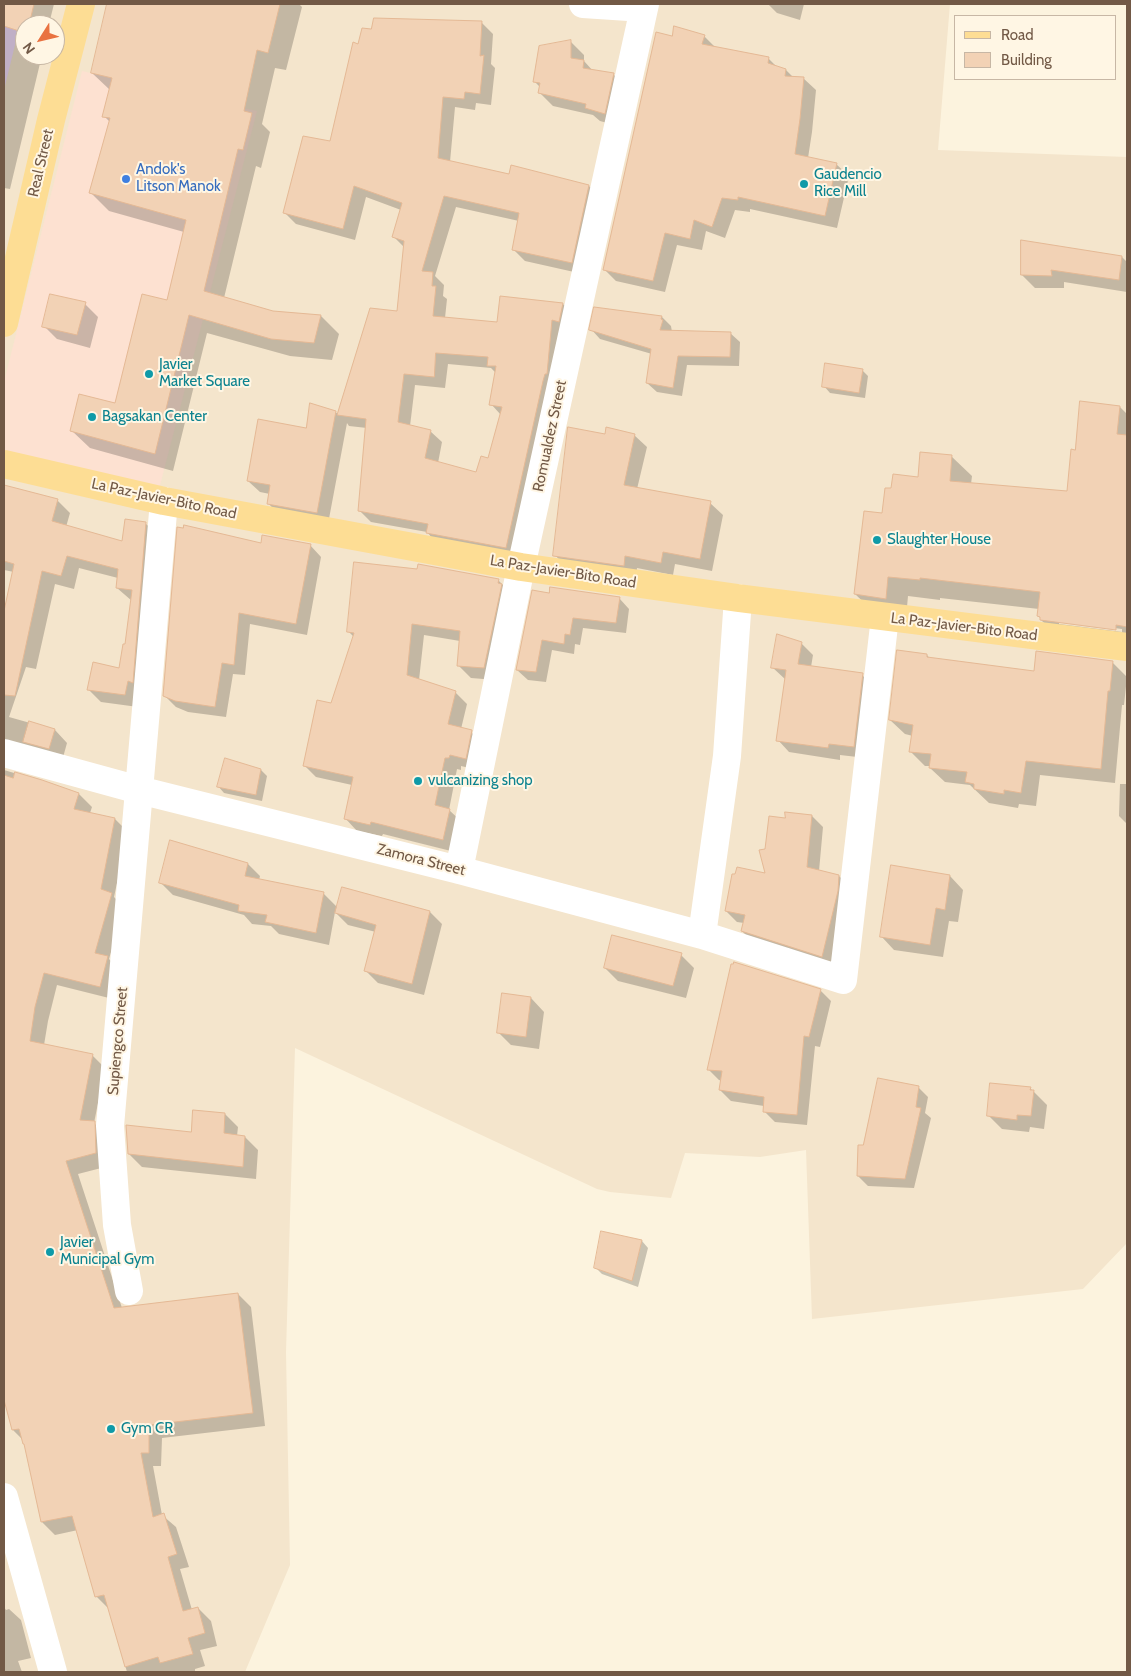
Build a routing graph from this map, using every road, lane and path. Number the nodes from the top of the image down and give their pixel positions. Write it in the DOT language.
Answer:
graph roads {
  1 [pos="81,4"];
  2 [pos="583,4"];
  3 [pos="645,6"];
  4 [pos="4,323"];
  5 [pos="4,464"];
  6 [pos="164,500"];
  7 [pos="521,568"];
  8 [pos="738,598"];
  9 [pos="884,617"];
  10 [pos="1127,647"];
  11 [pos="4,753"];
  12 [pos="139,790"];
  13 [pos="459,870"];
  14 [pos="702,935"];
  15 [pos="129,1291"];
  16 [pos="4,1496"];
  17 [pos="53,1672"];
  1 -- 4 [label="main road, Real Street"];
  2 -- 3 [label="street"];
  3 -- 7 [label="street, Romualdez Street"];
  5 -- 6 [label="main road, La Paz-Javier-Bito Road"];
  6 -- 7 [label="main road, La Paz-Javier-Bito Road"];
  6 -- 12 [label="street, Supiengco Street"];
  7 -- 8 [label="main road, La Paz-Javier-Bito Road"];
  7 -- 13 [label="street, Romualdez Street"];
  8 -- 9 [label="main road, La Paz-Javier-Bito Road"];
  8 -- 14 [label="street"];
  9 -- 10 [label="main road, La Paz-Javier-Bito Road"];
  9 -- 14 [label="street, Zamora Street"];
  11 -- 12 [label="street, Zamora Street"];
  12 -- 13 [label="street, Zamora Street"];
  12 -- 15 [label="street, Supiengco Street"];
  13 -- 14 [label="street, Zamora Street"];
  16 -- 17 [label="street"];
}
